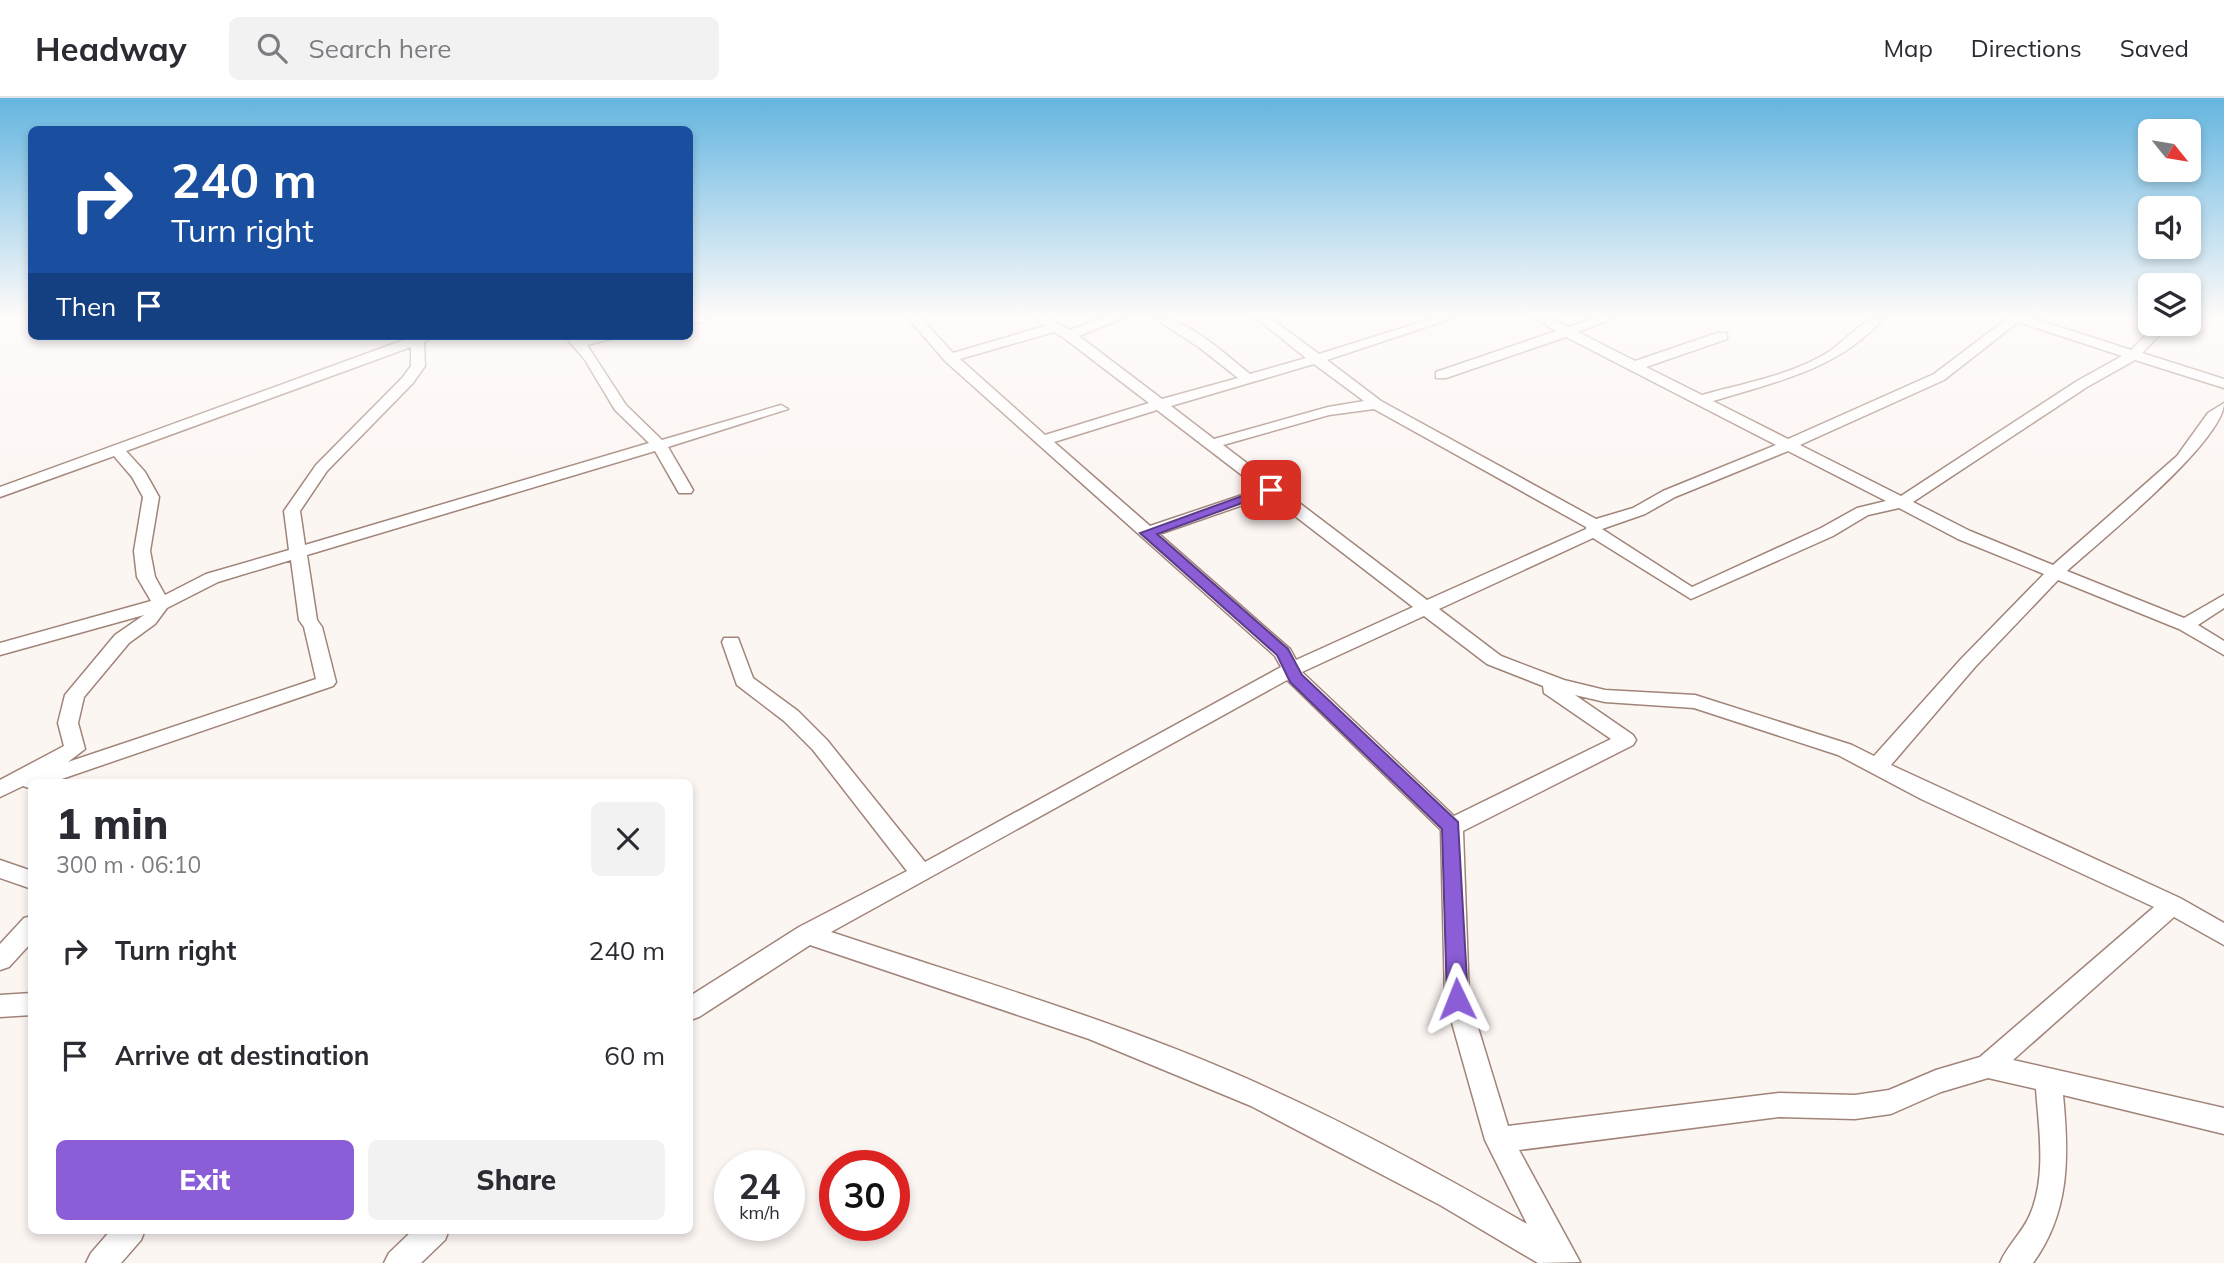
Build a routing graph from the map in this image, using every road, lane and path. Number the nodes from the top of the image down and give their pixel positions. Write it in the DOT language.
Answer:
graph roads {
  1 [pos="331,372"];
  2 [pos="413,372"];
  3 [pos="597,372"];
  4 [pos="966,372"];
  5 [pos="1116,372"];
  6 [pos="1240,372"];
  7 [pos="1271,372"];
  8 [pos="1335,372"];
  9 [pos="1448,372"];
  10 [pos="1646,372"];
  11 [pos="1648,372"];
  12 [pos="1795,372"];
  13 [pos="1944,372"];
  14 [pos="2103,372"];
  15 [pos="2186,372"];
  16 [pos="1441,375"];
  17 [pos="1248,379"];
  18 [pos="2224,384"];
  19 [pos="1702,400"];
  20 [pos="1158,403"];
  21 [pos="1376,404"];
  22 [pos="2224,407"];
  23 [pos="781,409"];
  24 [pos="1044,440"];
  25 [pos="1215,443"];
  26 [pos="659,445"];
  27 [pos="1788,445"];
  28 [pos="118,451"];
  29 [pos="685,490"];
  30 [pos="1271,490"];
  31 [pos="0,492"];
  32 [pos="1902,503"];
  33 [pos="1594,528"];
  34 [pos="1147,533"];
  35 [pos="298,554"];
  36 [pos="2055,573"];
  37 [pos="2224,600"];
  38 [pos="161,604"];
  39 [pos="1425,609"];
  40 [pos="2185,625"];
  41 [pos="731,642"];
  42 [pos="0,649"];
  43 [pos="2224,649"];
  44 [pos="1292,669"];
  45 [pos="1529,673"];
  46 [pos="1876,768"];
  47 [pos="33,779"];
  48 [pos="28,781"];
  49 [pos="0,790"];
  50 [pos="1451,827"];
  51 [pos="0,869"];
  52 [pos="922,874"];
  53 [pos="28,879"];
  54 [pos="2172,905"];
  55 [pos="28,929"];
  56 [pos="807,934"];
  57 [pos="2224,935"];
  58 [pos="0,960"];
  59 [pos="28,1004"];
  60 [pos="0,1006"];
  61 [pos="693,1007"];
  62 [pos="1988,1066"];
  63 [pos="2048,1078"];
  64 [pos="2224,1121"];
  65 [pos="1499,1140"];
  66 [pos="127,1234"];
  67 [pos="431,1234"];
  68 [pos="101,1263"];
  69 [pos="399,1263"];
  70 [pos="1564,1263"];
  71 [pos="2015,1263"];
  1 -- 28 [label="street"];
  2 -- 35 [label="street"];
  3 -- 26 [label="street"];
  4 -- 24 [label="street"];
  5 -- 20 [label="street"];
  6 -- 17 [label="street"];
  7 -- 17 [label="street"];
  8 -- 21 [label="street"];
  9 -- 16 [label="street"];
  10 -- 27 [label="street"];
  11 -- 19 [label="street"];
  12 -- 19 [label="street"];
  13 -- 27 [label="street"];
  14 -- 32 [label="street"];
  15 -- 18 [label="street"];
  17 -- 20 [label="street"];
  19 -- 27 [label="street"];
  20 -- 24 [label="street"];
  20 -- 30 [label="street"];
  21 -- 25 [label="street"];
  21 -- 33 [label="street"];
  22 -- 36 [label="street"];
  23 -- 26 [label="street"];
  24 -- 34 [label="street"];
  26 -- 29 [label="street"];
  26 -- 35 [label="street"];
  27 -- 32 [label="street"];
  27 -- 33 [label="street"];
  28 -- 31 [label="street"];
  28 -- 38 [label="street"];
  30 -- 34 [label="street"];
  30 -- 39 [label="street"];
  32 -- 33 [label="street"];
  32 -- 36 [label="street"];
  33 -- 39 [label="street"];
  34 -- 44 [label="street"];
  35 -- 38 [label="street"];
  35 -- 47 [label="street"];
  36 -- 40 [label="street"];
  36 -- 46 [label="street"];
  37 -- 40 [label="street"];
  38 -- 42 [label="street"];
  38 -- 49 [label="street"];
  39 -- 44 [label="street"];
  39 -- 45 [label="street"];
  40 -- 43 [label="street"];
  41 -- 52 [label="street"];
  44 -- 50 [label="street"];
  44 -- 52 [label="street"];
  45 -- 46 [label="street"];
  45 -- 50 [label="street"];
  46 -- 54 [label="street"];
  48 -- 49 [label="street"];
  50 -- 65 [label="street"];
  51 -- 53 [label="street"];
  52 -- 56 [label="street"];
  54 -- 57 [label="street"];
  54 -- 62 [label="street"];
  55 -- 58 [label="street"];
  56 -- 61 [label="street"];
  56 -- 70 [label="street"];
  59 -- 60 [label="street"];
  62 -- 63 [label="street"];
  62 -- 65 [label="street"];
  63 -- 64 [label="street"];
  63 -- 71 [label="street"];
  65 -- 70 [label="street"];
  66 -- 68 [label="street"];
  67 -- 69 [label="street"];
}
